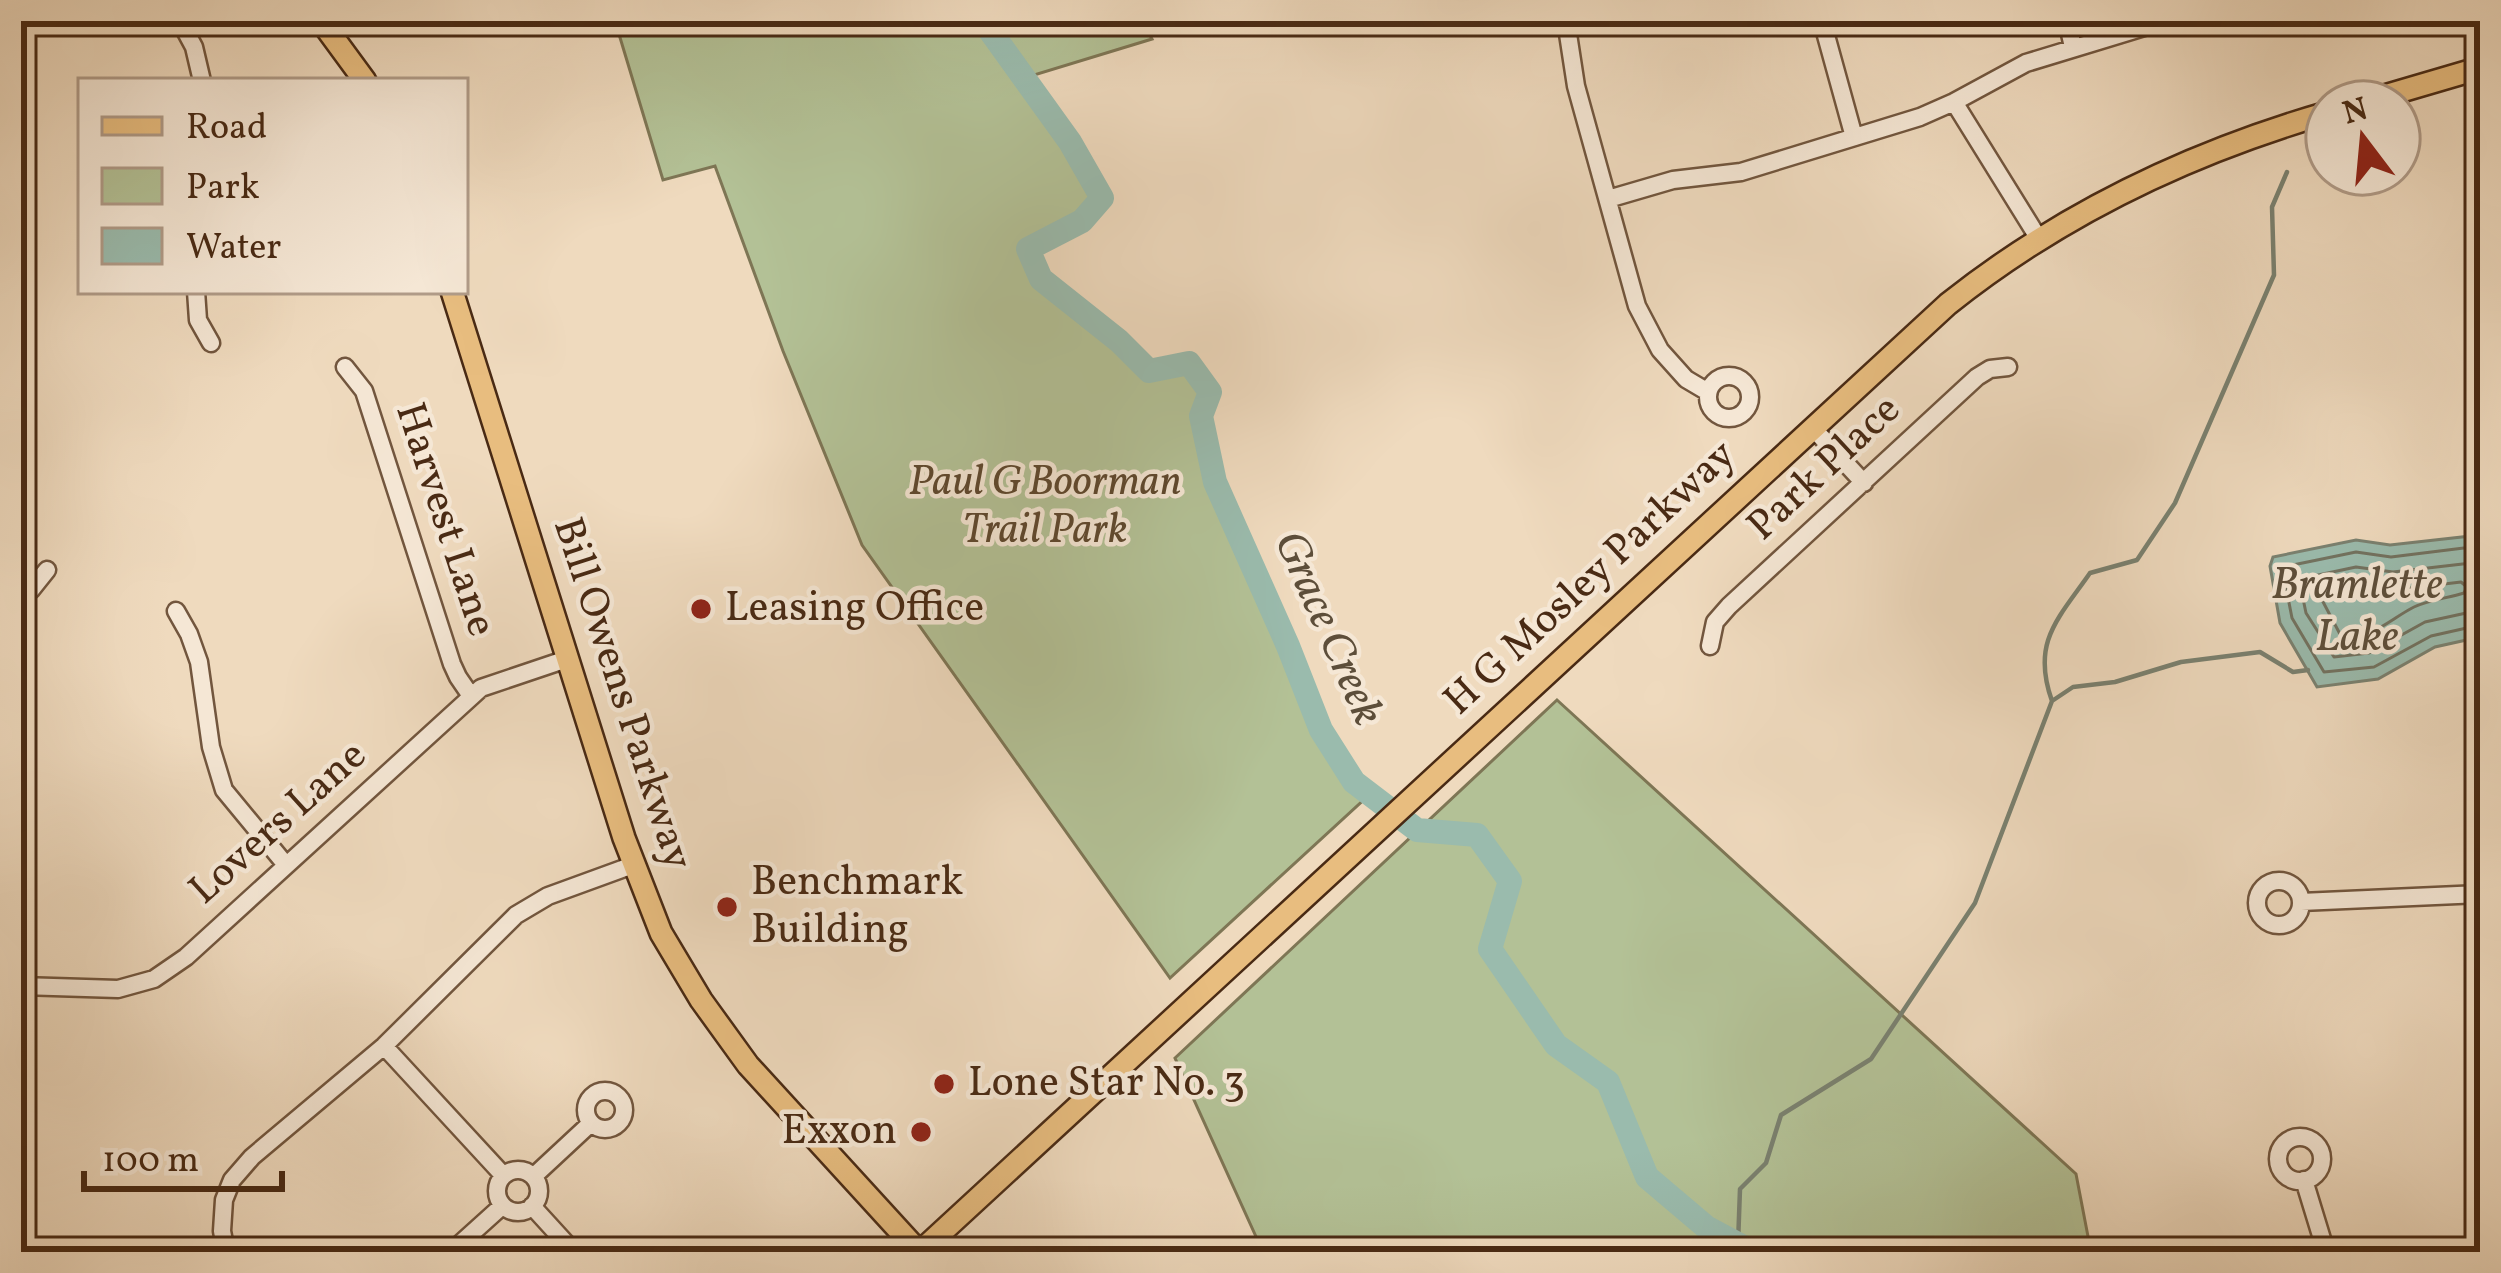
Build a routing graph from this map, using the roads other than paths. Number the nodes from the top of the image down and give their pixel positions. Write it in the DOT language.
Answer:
graph roads {
  1 [pos="180,21"];
  2 [pos="321,21"];
  3 [pos="1567,21"];
  4 [pos="1822,21"];
  5 [pos="2067,21"];
  6 [pos="2164,21"];
  7 [pos="2073,46"];
  8 [pos="2480,68"];
  9 [pos="201,78"];
  10 [pos="363,78"];
  11 [pos="2423,85"];
  12 [pos="1954,102"];
  13 [pos="2303,120"];
  14 [pos="1854,136"];
  15 [pos="1608,199"];
  16 [pos="2039,239"];
  17 [pos="196,294"];
  18 [pos="453,294"];
  19 [pos="211,343"];
  20 [pos="345,367"];
  21 [pos="2008,367"];
  22 [pos="1708,392"];
  23 [pos="1812,428"];
  24 [pos="1864,483"];
  25 [pos="46,570"];
  26 [pos="21,595"];
  27 [pos="176,611"];
  28 [pos="1710,646"];
  29 [pos="567,659"];
  30 [pos="471,697"];
  31 [pos="286,865"];
  32 [pos="633,865"];
  33 [pos="2480,894"];
  34 [pos="2301,902"];
  35 [pos="21,986"];
  36 [pos="384,1046"];
  37 [pos="591,1124"];
  38 [pos="503,1175"];
  39 [pos="534,1176"];
  40 [pos="2304,1180"];
  41 [pos="502,1206"];
  42 [pos="532,1206"];
  43 [pos="226,1252"];
  44 [pos="451,1252"];
  45 [pos="574,1252"];
  46 [pos="920,1252"];
  47 [pos="2326,1252"];
  1 -- 9 [label="street"];
  2 -- 10 [label="main road"];
  3 -- 15 [label="street"];
  4 -- 14 [label="street"];
  5 -- 7 [label="street"];
  6 -- 7 [label="street"];
  7 -- 12 [label="street"];
  8 -- 11 [label="main road"];
  12 -- 14 [label="street"];
  12 -- 16 [label="street"];
  13 -- 16 [label="main road, H G Mosley Parkway"];
  14 -- 15 [label="street"];
  15 -- 22 [label="street"];
  16 -- 23 [label="main road, H G Mosley Parkway"];
  17 -- 19 [label="street"];
  18 -- 29 [label="main road, Bill Owens Parkway"];
  20 -- 30 [label="street, Harvest Lane"];
  21 -- 24 [label="street, Park Place"];
  23 -- 24 [label="street"];
  23 -- 46 [label="main road, H G Mosley Parkway"];
  24 -- 28 [label="street, Park Place"];
  25 -- 26 [label="street"];
  27 -- 31 [label="street"];
  29 -- 30 [label="street, Lovers Lane"];
  29 -- 32 [label="main road, Bill Owens Parkway"];
  30 -- 31 [label="street, Lovers Lane"];
  31 -- 35 [label="street, Lovers Lane"];
  32 -- 36 [label="street"];
  32 -- 46 [label="main road, Bill Owens Parkway"];
  33 -- 34 [label="street"];
  36 -- 38 [label="street"];
  36 -- 43 [label="street"];
  37 -- 39 [label="street"];
  38 -- 39 [label="street"];
  38 -- 41 [label="street"];
  39 -- 42 [label="street"];
  40 -- 47 [label="street"];
  41 -- 42 [label="street"];
  41 -- 44 [label="street"];
  42 -- 45 [label="street"];
}
